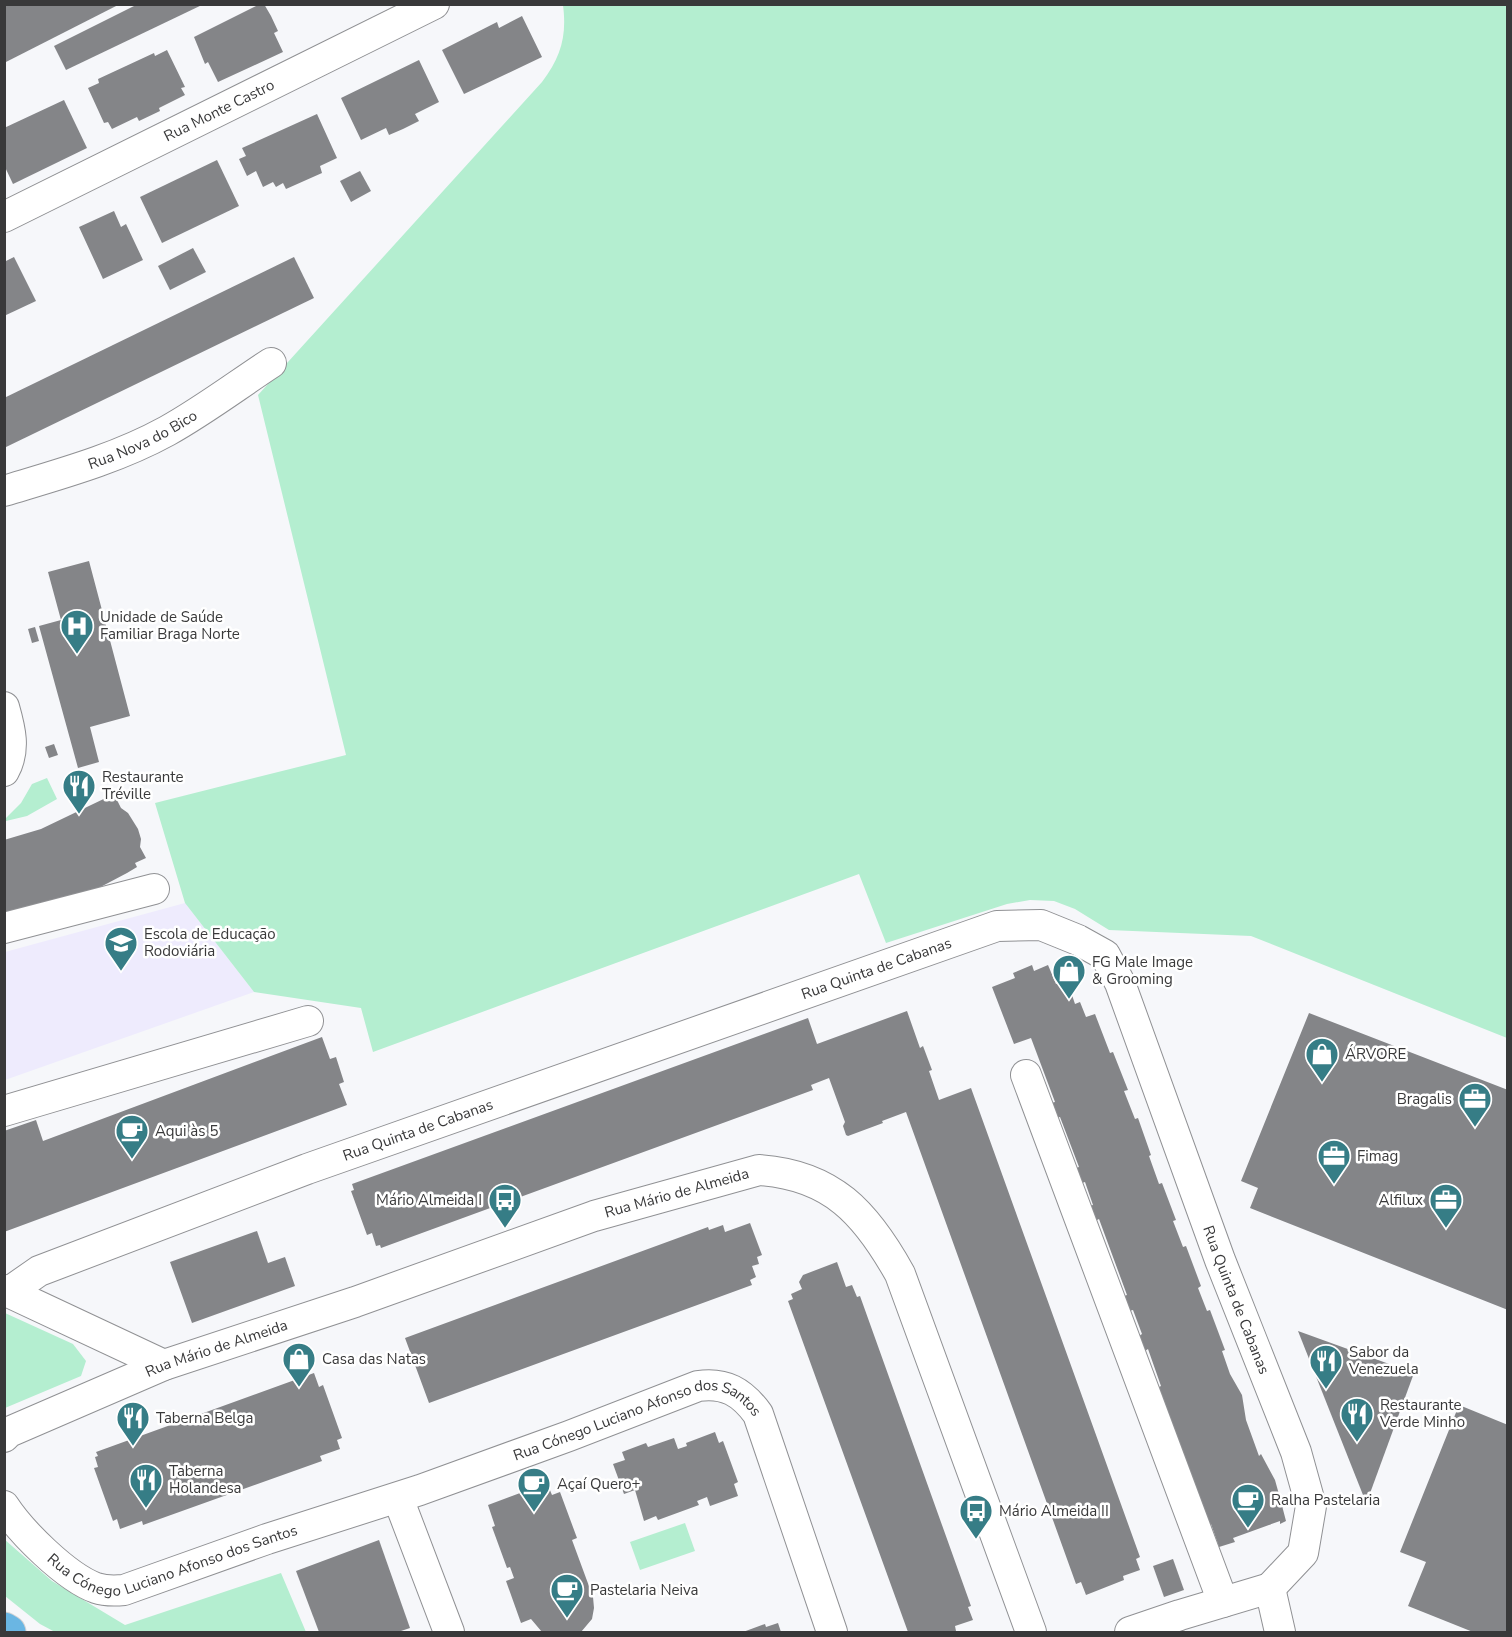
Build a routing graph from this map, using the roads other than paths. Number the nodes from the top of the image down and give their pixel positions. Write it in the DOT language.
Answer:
graph roads {
  1 [pos="434,4"];
  2 [pos="4,217"];
  3 [pos="271,363"];
  4 [pos="4,492"];
  5 [pos="4,707"];
  6 [pos="4,771"];
  7 [pos="154,889"];
  8 [pos="4,928"];
  9 [pos="308,1022"];
  10 [pos="1026,1075"];
  11 [pos="4,1111"];
  12 [pos="7,1291"];
  13 [pos="164,1365"];
  14 [pos="4,1437"];
  15 [pos="398,1498"];
  16 [pos="4,1506"];
  17 [pos="1270,1588"];
  18 [pos="1223,1602"];
  19 [pos="4,1629"];
  20 [pos="9,1632"];
  21 [pos="449,1632"];
  22 [pos="832,1632"];
  23 [pos="1031,1632"];
  24 [pos="1130,1632"];
  25 [pos="1280,1632"];
  1 -- 2 [label="street, Rua Monte Castro"];
  3 -- 4 [label="street, Rua Nova do Bico"];
  5 -- 6 [label="street"];
  7 -- 8 [label="street"];
  9 -- 11 [label="street"];
  10 -- 18 [label="street"];
  12 -- 13 [label="street"];
  12 -- 17 [label="street, Rua Quinta de Cabanas"];
  13 -- 14 [label="street, Rua Mário de Almeida"];
  13 -- 23 [label="street, Rua Mário de Almeida"];
  15 -- 16 [label="street, Rua Cónego Luciano Afonso dos Santos"];
  15 -- 21 [label="street"];
  15 -- 22 [label="street, Rua Cónego Luciano Afonso dos Santos"];
  17 -- 18 [label="street"];
  17 -- 25 [label="street"];
  18 -- 24 [label="street"];
  19 -- 20 [label="highway"];
}
